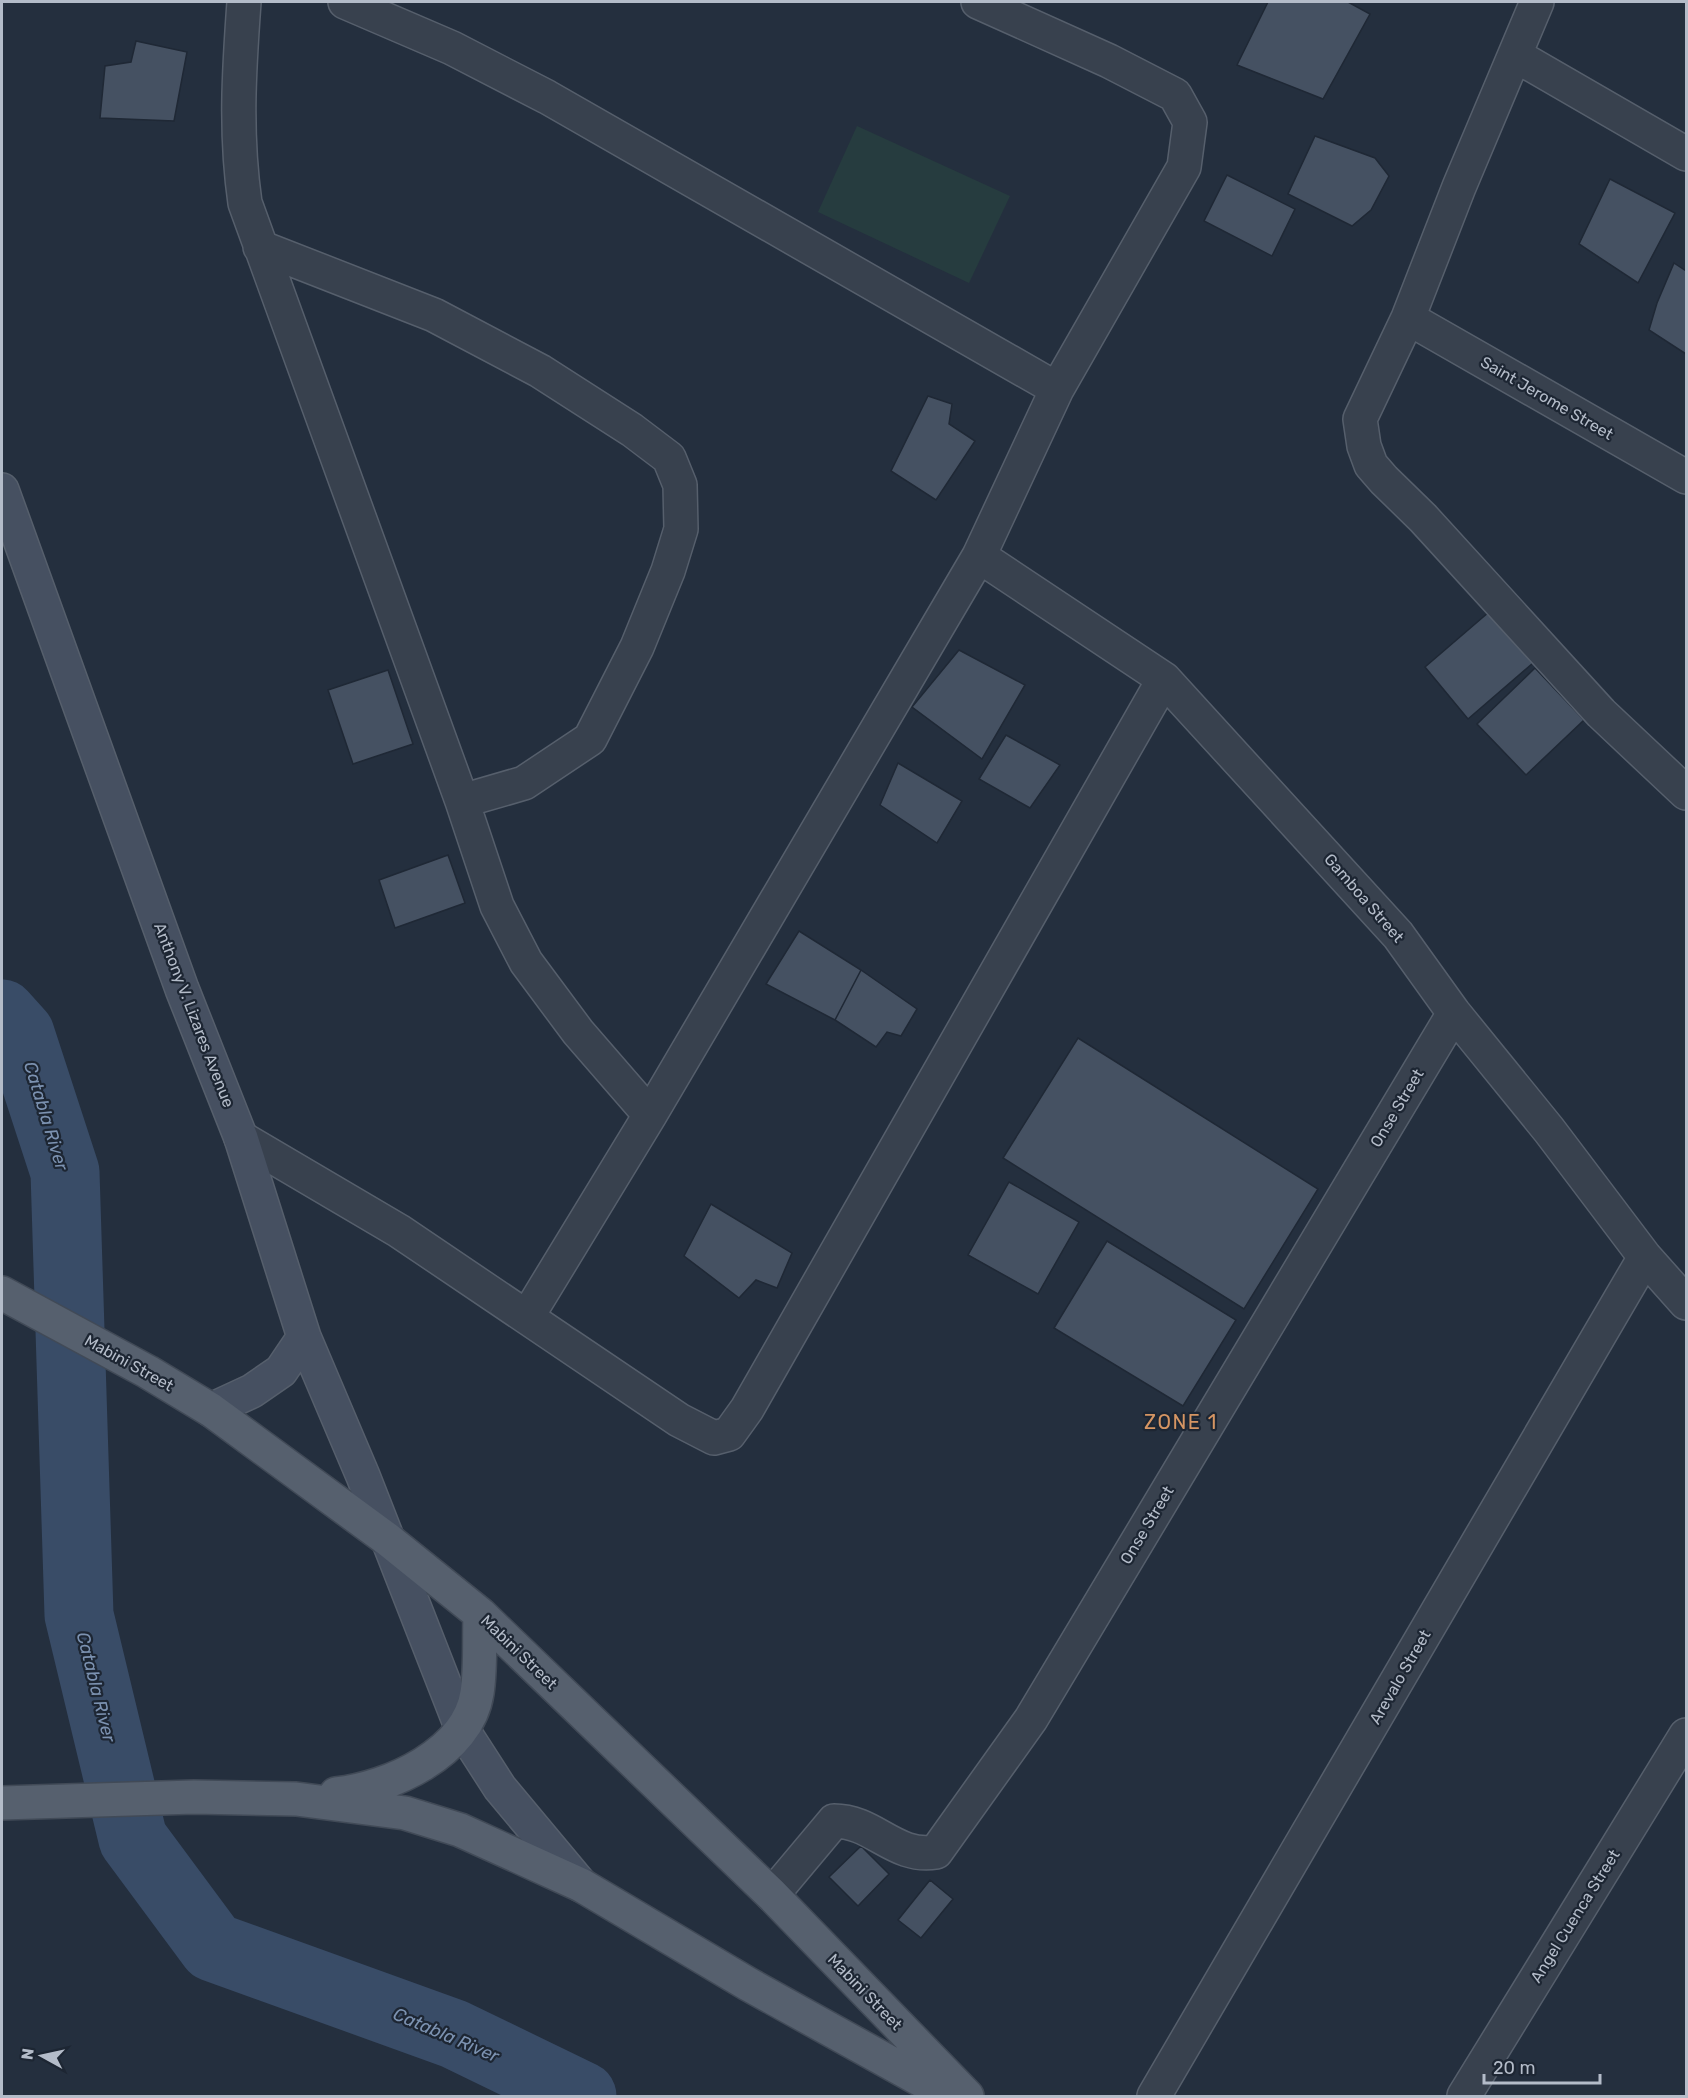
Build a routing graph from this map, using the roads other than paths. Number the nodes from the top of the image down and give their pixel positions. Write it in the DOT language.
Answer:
graph roads {
  1 [pos="244,2"];
  2 [pos="345,2"];
  3 [pos="978,2"];
  4 [pos="1537,2"];
  5 [pos="1515,55"];
  6 [pos="1686,154"];
  7 [pos="260,247"];
  8 [pos="1408,318"];
  9 [pos="1057,388"];
  10 [pos="1686,477"];
  11 [pos="2,490"];
  12 [pos="979,556"];
  13 [pos="1164,679"];
  14 [pos="1686,793"];
  15 [pos="462,801"];
  16 [pos="1454,1013"];
  17 [pos="650,1115"];
  18 [pos="241,1138"];
  19 [pos="1645,1257"];
  20 [pos="2,1293"];
  21 [pos="1686,1303"];
  22 [pos="526,1317"];
  23 [pos="304,1337"];
  24 [pos="211,1410"];
  25 [pos="387,1539"];
  26 [pos="480,1614"];
  27 [pos="462,1729"];
  28 [pos="1686,1735"];
  29 [pos="296,1799"];
  30 [pos="2,1803"];
  31 [pos="581,1884"];
  32 [pos="772,1895"];
  33 [pos="950,2097"];
  34 [pos="967,2097"];
  35 [pos="1154,2097"];
  36 [pos="1464,2097"];
  1 -- 7 [label="street"];
  2 -- 9 [label="street"];
  3 -- 9 [label="street"];
  4 -- 5 [label="street"];
  5 -- 6 [label="street"];
  5 -- 8 [label="street"];
  7 -- 15 [label="street"];
  7 -- 15 [label="street"];
  8 -- 10 [label="street, Saint Jerome Street"];
  8 -- 14 [label="street"];
  9 -- 12 [label="street"];
  11 -- 18 [label="main road, Anthony V. Lizares Avenue"];
  12 -- 13 [label="street, Gamboa Street"];
  12 -- 17 [label="street"];
  13 -- 16 [label="street, Gamboa Street"];
  13 -- 22 [label="street"];
  15 -- 17 [label="street"];
  16 -- 19 [label="street, Gamboa Street"];
  16 -- 32 [label="street, Onse Street"];
  17 -- 22 [label="street"];
  18 -- 22 [label="street"];
  18 -- 23 [label="main road, Anthony V. Lizares Avenue"];
  19 -- 21 [label="street, Gamboa Street"];
  19 -- 35 [label="street, Arevalo Street"];
  20 -- 24 [label="main road, Mabini Street"];
  23 -- 24 [label="main road"];
  23 -- 25 [label="main road, Anthony V. Lizares Avenue"];
  24 -- 25 [label="main road, Mabini Street"];
  25 -- 26 [label="main road, Mabini Street"];
  25 -- 27 [label="main road, Anthony V. Lizares Avenue"];
  26 -- 27 [label="main road"];
  26 -- 32 [label="main road, Mabini Street"];
  27 -- 29 [label="main road"];
  27 -- 31 [label="main road, Anthony V. Lizares Avenue"];
  28 -- 36 [label="street, Angel Cuenca Street"];
  29 -- 30 [label="main road"];
  29 -- 31 [label="main road"];
  31 -- 33 [label="main road"];
  32 -- 34 [label="main road, Mabini Street"];
}
